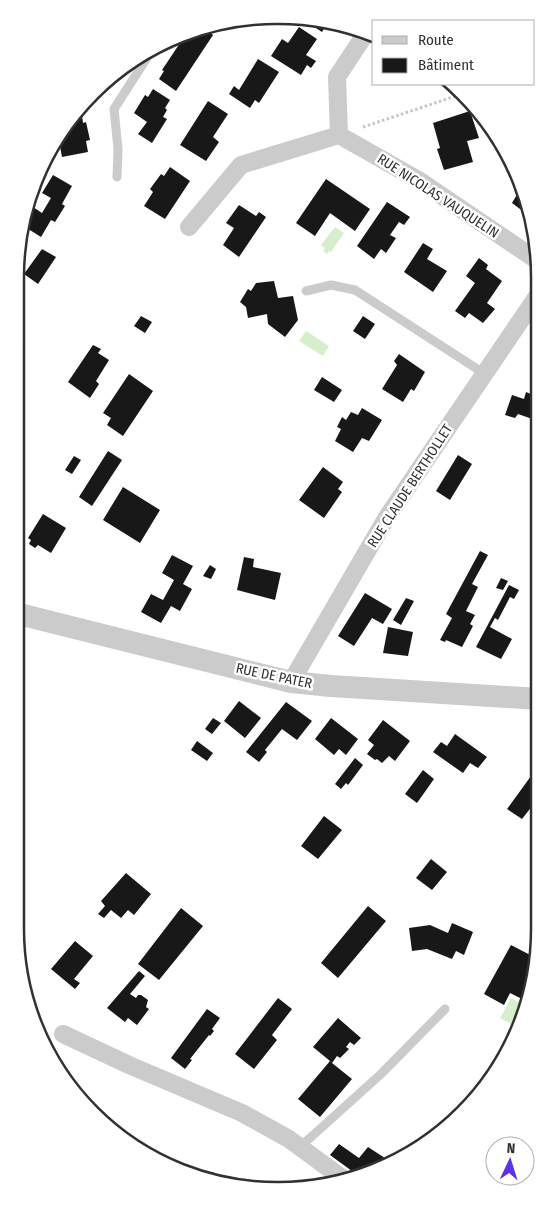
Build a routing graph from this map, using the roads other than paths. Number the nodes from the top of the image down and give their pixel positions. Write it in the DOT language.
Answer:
graph roads {
  1 [pos="362,38"];
  2 [pos="144,63"];
  3 [pos="339,135"];
  4 [pos="117,177"];
  5 [pos="189,227"];
  6 [pos="530,256"];
  7 [pos="306,291"];
  8 [pos="531,305"];
  9 [pos="485,374"];
  10 [pos="24,615"];
  11 [pos="291,682"];
  12 [pos="531,698"];
  13 [pos="444,1009"];
  14 [pos="63,1034"];
  15 [pos="300,1147"];
  16 [pos="338,1175"];
  1 -- 3 [label="street"];
  2 -- 4 [label="lane"];
  3 -- 5 [label="street"];
  3 -- 6 [label="street, RUE NICOLAS VAUQUELIN"];
  7 -- 9 [label="lane"];
  8 -- 9 [label="street, RUE CLAUDE BERTHOLLET"];
  9 -- 11 [label="street, RUE CLAUDE BERTHOLLET"];
  10 -- 11 [label="street, RUE DE PATER"];
  11 -- 12 [label="street, RUE DE PATER"];
  13 -- 15 [label="lane"];
  14 -- 15 [label="street"];
  15 -- 16 [label="street"];
}
